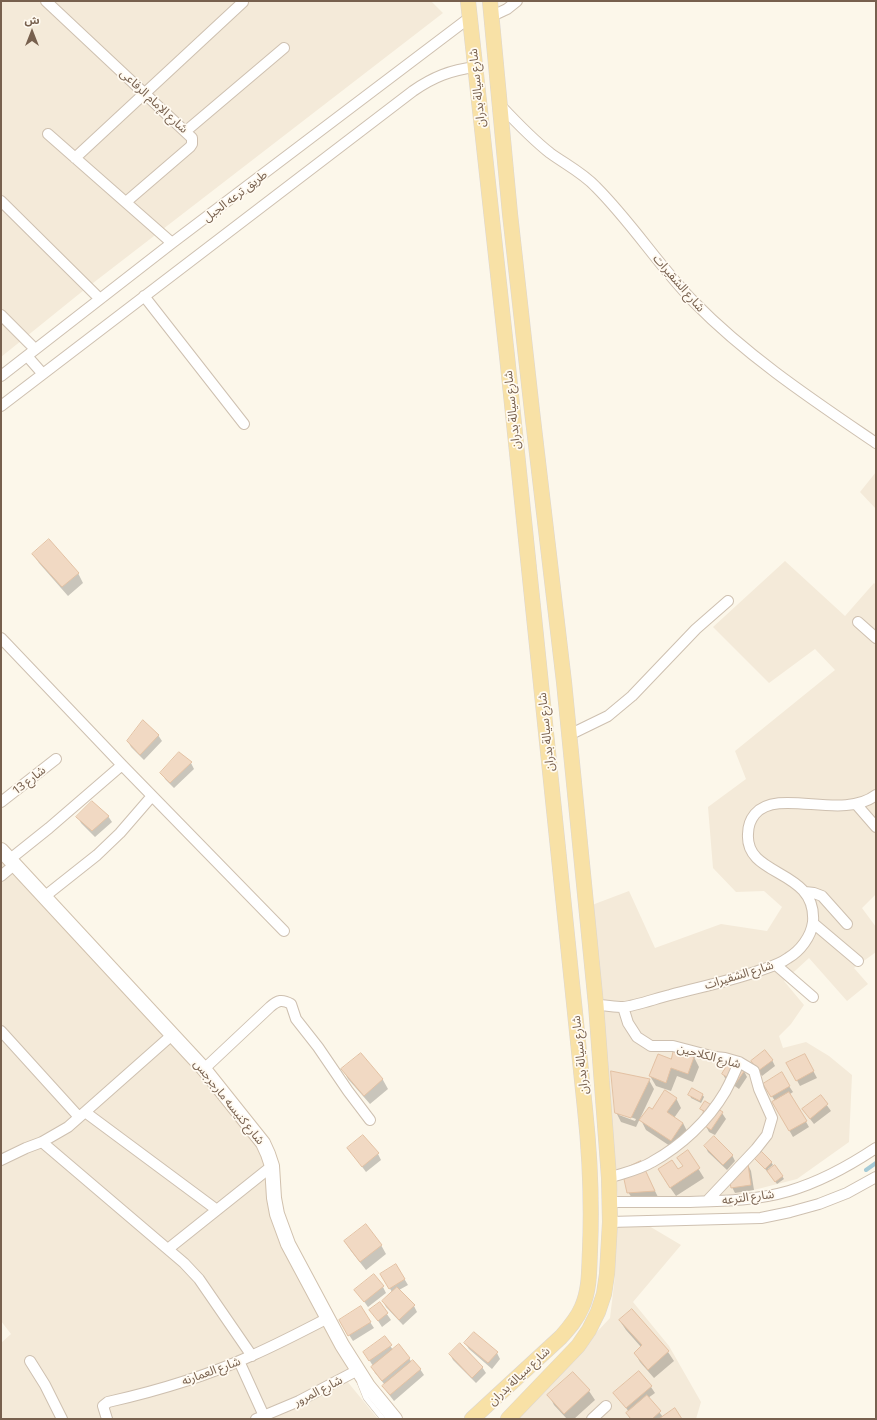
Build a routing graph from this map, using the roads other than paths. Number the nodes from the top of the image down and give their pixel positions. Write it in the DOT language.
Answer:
graph roads {
  1 [pos="46,1"];
  2 [pos="468,1"];
  3 [pos="516,1"];
  4 [pos="243,2"];
  5 [pos="491,8"];
  6 [pos="470,18"];
  7 [pos="284,48"];
  8 [pos="475,67"];
  9 [pos="145,93"];
  10 [pos="500,105"];
  11 [pos="186,131"];
  12 [pos="48,134"];
  13 [pos="75,158"];
  14 [pos="1,201"];
  15 [pos="126,202"];
  16 [pos="5,212"];
  17 [pos="172,243"];
  18 [pos="144,296"];
  19 [pos="100,299"];
  20 [pos="1,315"];
  21 [pos="36,349"];
  22 [pos="27,356"];
  23 [pos="42,373"];
  24 [pos="1,376"];
  25 [pos="1,406"];
  26 [pos="244,424"];
  27 [pos="876,443"];
  28 [pos="728,601"];
  29 [pos="858,622"];
  30 [pos="1,638"];
  31 [pos="876,638"];
  32 [pos="564,682"];
  33 [pos="542,691"];
  34 [pos="569,735"];
  35 [pos="56,758"];
  36 [pos="122,765"];
  37 [pos="876,795"];
  38 [pos="152,796"];
  39 [pos="1,802"];
  40 [pos="856,804"];
  41 [pos="876,827"];
  42 [pos="8,858"];
  43 [pos="1,876"];
  44 [pos="805,892"];
  45 [pos="44,897"];
  46 [pos="813,923"];
  47 [pos="847,924"];
  48 [pos="284,931"];
  49 [pos="858,961"];
  50 [pos="776,965"];
  51 [pos="813,997"];
  52 [pos="596,1005"];
  53 [pos="623,1007"];
  54 [pos="1,1031"];
  55 [pos="172,1035"];
  56 [pos="739,1062"];
  57 [pos="204,1069"];
  58 [pos="82,1115"];
  59 [pos="370,1120"];
  60 [pos="42,1142"];
  61 [pos="876,1148"];
  62 [pos="1,1160"];
  63 [pos="272,1166"];
  64 [pos="876,1177"];
  65 [pos="609,1178"];
  66 [pos="609,1202"];
  67 [pos="707,1202"];
  68 [pos="218,1210"];
  69 [pos="610,1222"];
  70 [pos="168,1249"];
  71 [pos="328,1318"];
  72 [pos="252,1356"];
  73 [pos="30,1361"];
  74 [pos="239,1361"];
  75 [pos="358,1370"];
  76 [pos="606,1406"];
  77 [pos="260,1417"];
  78 [pos="62,1419"];
  79 [pos="107,1419"];
  80 [pos="383,1419"];
  81 [pos="395,1419"];
  82 [pos="472,1419"];
  83 [pos="508,1419"];
  84 [pos="592,1419"];
  1 -- 9 [label="street, شارع الإمام الرفاعى"];
  2 -- 6 [label="main road, شارع سيالة بدران"];
  3 -- 5 [label="street"];
  4 -- 9 [label="street"];
  5 -- 10 [label="main road, شارع سيالة بدران"];
  6 -- 8 [label="main road, شارع سيالة بدران"];
  6 -- 17 [label="street, طريق ترعه الجبل"];
  7 -- 11 [label="street"];
  8 -- 18 [label="street, طريق ترعه الجبل"];
  8 -- 33 [label="main road, شارع سيالة بدران"];
  9 -- 11 [label="street, شارع الإمام الرفاعى"];
  9 -- 13 [label="street"];
  10 -- 27 [label="street, شارع الشقيرات"];
  10 -- 32 [label="main road, شارع سيالة بدران"];
  11 -- 15 [label="street, شارع الإمام الرفاعى"];
  12 -- 13 [label="street"];
  13 -- 15 [label="street"];
  14 -- 16 [label="street"];
  15 -- 17 [label="street"];
  16 -- 19 [label="street"];
  17 -- 19 [label="street, طريق ترعه الجبل"];
  18 -- 23 [label="street, طريق ترعه الجبل"];
  18 -- 26 [label="street"];
  19 -- 21 [label="street, طريق ترعه الجبل"];
  20 -- 21 [label="street"];
  21 -- 22 [label="street, طريق ترعه الجبل"];
  22 -- 23 [label="street"];
  22 -- 24 [label="street, طريق ترعه الجبل"];
  23 -- 25 [label="street, طريق ترعه الجبل"];
  28 -- 34 [label="street"];
  29 -- 31 [label="street"];
  30 -- 36 [label="street"];
  32 -- 33 [label="main road"];
  32 -- 34 [label="main road, شارع سيالة بدران"];
  33 -- 82 [label="main road, شارع سيالة بدران"];
  34 -- 52 [label="main road, شارع سيالة بدران"];
  35 -- 39 [label="street, شارع 13"];
  36 -- 38 [label="street"];
  36 -- 42 [label="street"];
  37 -- 40 [label="street"];
  38 -- 45 [label="street"];
  38 -- 48 [label="street"];
  40 -- 41 [label="street"];
  40 -- 44 [label="street"];
  42 -- 43 [label="street"];
  42 -- 45 [label="street, شارع كنيسه مارجرجس"];
  44 -- 46 [label="street"];
  44 -- 47 [label="street"];
  45 -- 55 [label="street, شارع كنيسه مارجرجس"];
  46 -- 49 [label="street"];
  46 -- 50 [label="street, شارع الشقيرات"];
  50 -- 51 [label="street"];
  50 -- 53 [label="street, شارع الشقيرات"];
  52 -- 53 [label="street, شارع الشقيرات"];
  52 -- 65 [label="main road, شارع سيالة بدران"];
  53 -- 56 [label="street, شارع الكلاحين"];
  54 -- 58 [label="street"];
  55 -- 57 [label="street, شارع كنيسه مارجرجس"];
  55 -- 58 [label="street"];
  56 -- 65 [label="street"];
  56 -- 67 [label="street, شارع الكلاحين"];
  57 -- 59 [label="street"];
  57 -- 63 [label="street, شارع كنيسه مارجرجس"];
  58 -- 60 [label="street"];
  58 -- 68 [label="street"];
  60 -- 62 [label="street"];
  60 -- 70 [label="street"];
  61 -- 67 [label="street, شارع الترعه"];
  63 -- 68 [label="street"];
  63 -- 71 [label="street, شارع كنيسه مارجرجس"];
  64 -- 69 [label="street, شارع الترعه"];
  65 -- 66 [label="main road, شارع سيالة بدران"];
  66 -- 67 [label="street, شارع الترعه"];
  66 -- 69 [label="main road, شارع سيالة بدران"];
  68 -- 70 [label="street"];
  69 -- 83 [label="main road, شارع سيالة بدران"];
  70 -- 72 [label="street"];
  71 -- 72 [label="street, شارع العمارنه"];
  71 -- 75 [label="street, شارع كنيسه مارجرجس"];
  72 -- 74 [label="street, شارع العمارنه"];
  73 -- 78 [label="street"];
  74 -- 77 [label="street"];
  74 -- 79 [label="street, شارع العمارنه"];
  75 -- 77 [label="street, شارع المرور"];
  75 -- 80 [label="lane"];
  75 -- 81 [label="street, شارع كنيسه مارجرجس"];
  76 -- 84 [label="street"];
}
